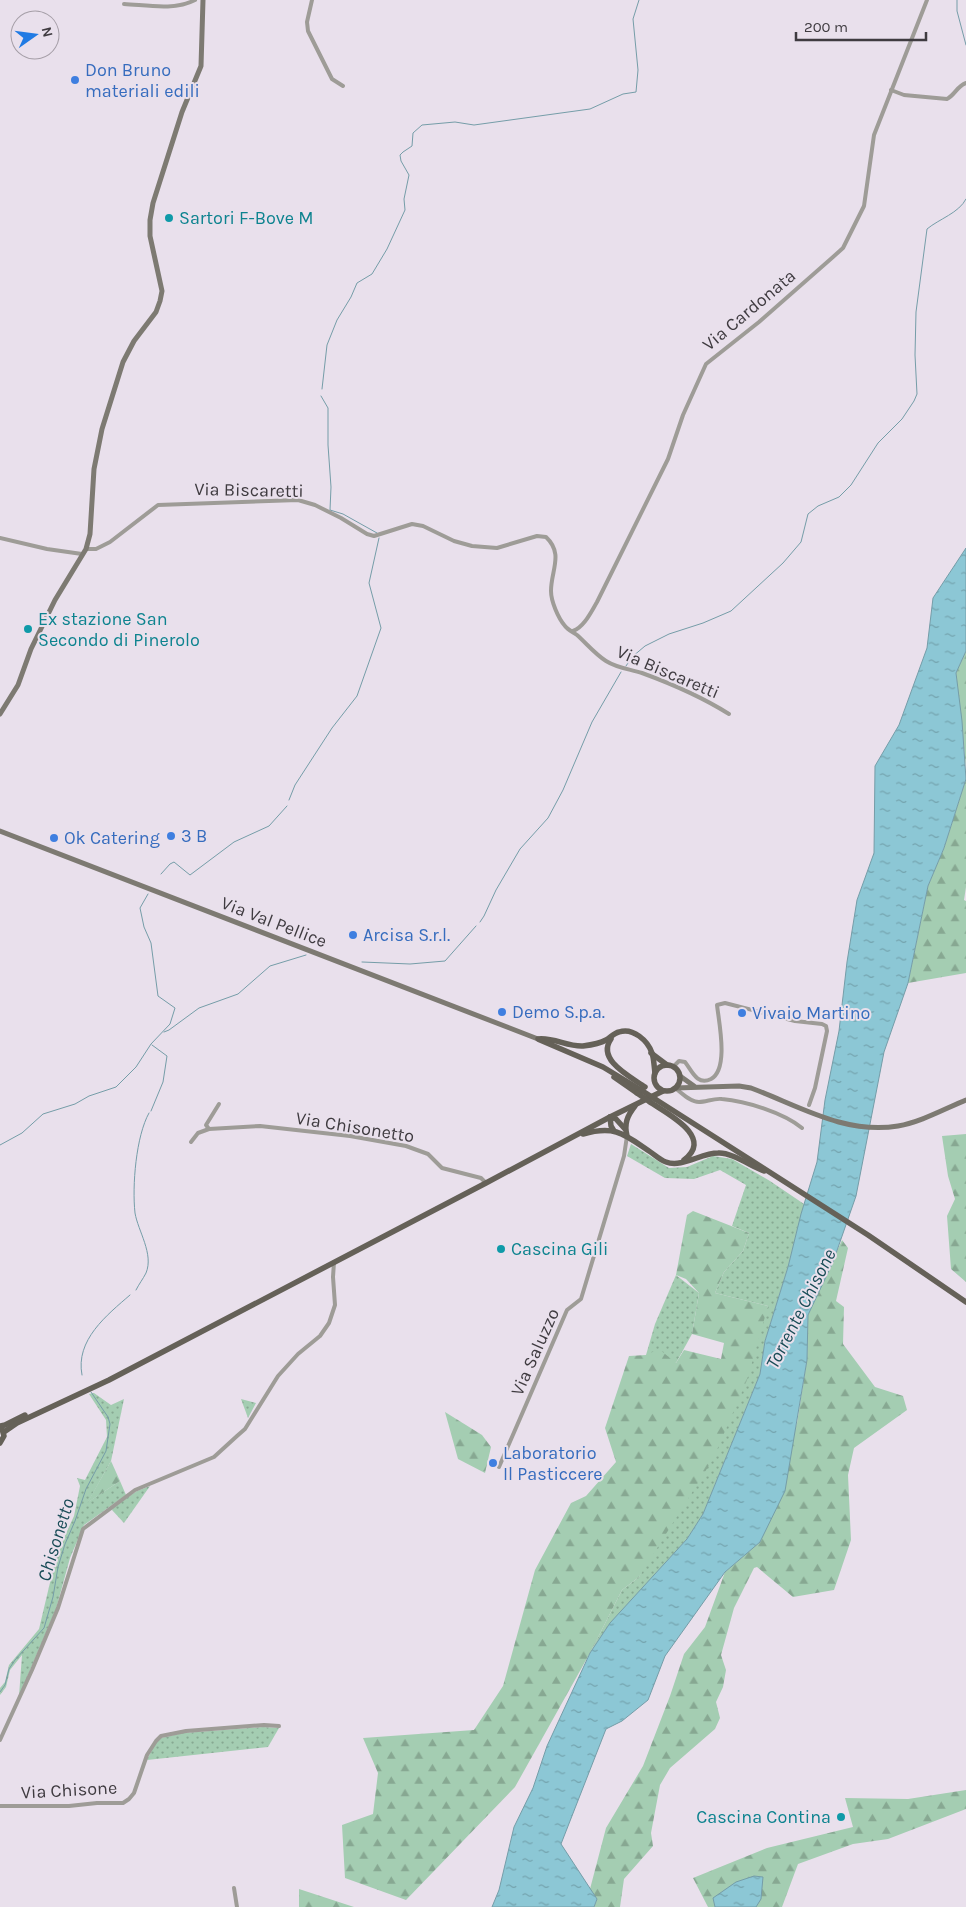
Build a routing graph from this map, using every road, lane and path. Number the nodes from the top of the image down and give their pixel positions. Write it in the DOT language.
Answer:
graph roads {
  1 [pos="195,0"];
  2 [pos="203,0"];
  3 [pos="312,0"];
  4 [pos="927,0"];
  5 [pos="124,4"];
  6 [pos="966,83"];
  7 [pos="343,86"];
  8 [pos="891,90"];
  9 [pos="0,538"];
  10 [pos="84,552"];
  11 [pos="573,631"];
  12 [pos="0,714"];
  13 [pos="729,714"];
  14 [pos="0,831"];
  15 [pos="614,1035"];
  16 [pos="538,1039"];
  17 [pos="652,1053"];
  18 [pos="670,1066"];
  19 [pos="655,1073"];
  20 [pos="680,1076"];
  21 [pos="654,1082"];
  22 [pos="694,1087"];
  23 [pos="675,1088"];
  24 [pos="641,1090"];
  25 [pos="663,1091"];
  26 [pos="653,1099"];
  27 [pos="966,1100"];
  28 [pos="219,1104"];
  29 [pos="636,1105"];
  30 [pos="809,1105"];
  31 [pos="610,1116"];
  32 [pos="209,1128"];
  33 [pos="802,1128"];
  34 [pos="614,1130"];
  35 [pos="626,1133"];
  36 [pos="191,1142"];
  37 [pos="558,1145"];
  38 [pos="681,1162"];
  39 [pos="777,1177"];
  40 [pos="486,1183"];
  41 [pos="334,1262"];
  42 [pos="966,1302"];
  43 [pos="1,1428"];
  44 [pos="0,1443"];
  45 [pos="499,1467"];
  46 [pos="279,1726"];
  47 [pos="0,1740"];
  48 [pos="0,1806"];
  49 [pos="234,1888"];
  50 [pos="236,1907"];
  1 -- 5 [label="street"];
  2 -- 10 [label="street"];
  3 -- 7 [label="street"];
  4 -- 8 [label="street, Via Cardonata"];
  6 -- 8 [label="street"];
  8 -- 11 [label="street, Via Cardonata"];
  9 -- 10 [label="street"];
  10 -- 11 [label="street, Via Biscaretti"];
  10 -- 12 [label="street"];
  11 -- 13 [label="street, Via Biscaretti"];
  14 -- 16 [label="street, Via Val Pellice"];
  15 -- 16 [label="main road"];
  15 -- 17 [label="main road"];
  15 -- 24 [label="main road"];
  16 -- 24 [label="main road"];
  17 -- 18 [label="main road"];
  17 -- 19 [label="main road"];
  18 -- 19 [label="main road"];
  18 -- 20 [label="main road"];
  18 -- 30 [label="street"];
  19 -- 21 [label="main road"];
  20 -- 22 [label="street"];
  20 -- 23 [label="main road"];
  21 -- 25 [label="main road"];
  21 -- 26 [label="main road"];
  22 -- 23 [label="street"];
  22 -- 27 [label="street"];
  23 -- 25 [label="main road"];
  23 -- 33 [label="street"];
  24 -- 26 [label="main road, bridge"];
  25 -- 26 [label="main road"];
  26 -- 29 [label="main road"];
  26 -- 38 [label="main road"];
  26 -- 39 [label="main road"];
  28 -- 32 [label="street"];
  29 -- 31 [label="main road"];
  29 -- 35 [label="main road"];
  31 -- 34 [label="main road"];
  31 -- 35 [label="main road"];
  31 -- 37 [label="main road"];
  32 -- 36 [label="street"];
  32 -- 40 [label="street, Via Chisonetto"];
  34 -- 35 [label="main road"];
  34 -- 37 [label="main road"];
  35 -- 38 [label="main road"];
  35 -- 45 [label="street, Via Saluzzo"];
  37 -- 40 [label="main road"];
  38 -- 39 [label="main road"];
  39 -- 42 [label="main road"];
  40 -- 41 [label="main road"];
  41 -- 43 [label="main road"];
  41 -- 47 [label="street"];
  43 -- 44 [label="main road"];
  46 -- 48 [label="street, Via Chisone"];
  49 -- 50 [label="street"];
}
